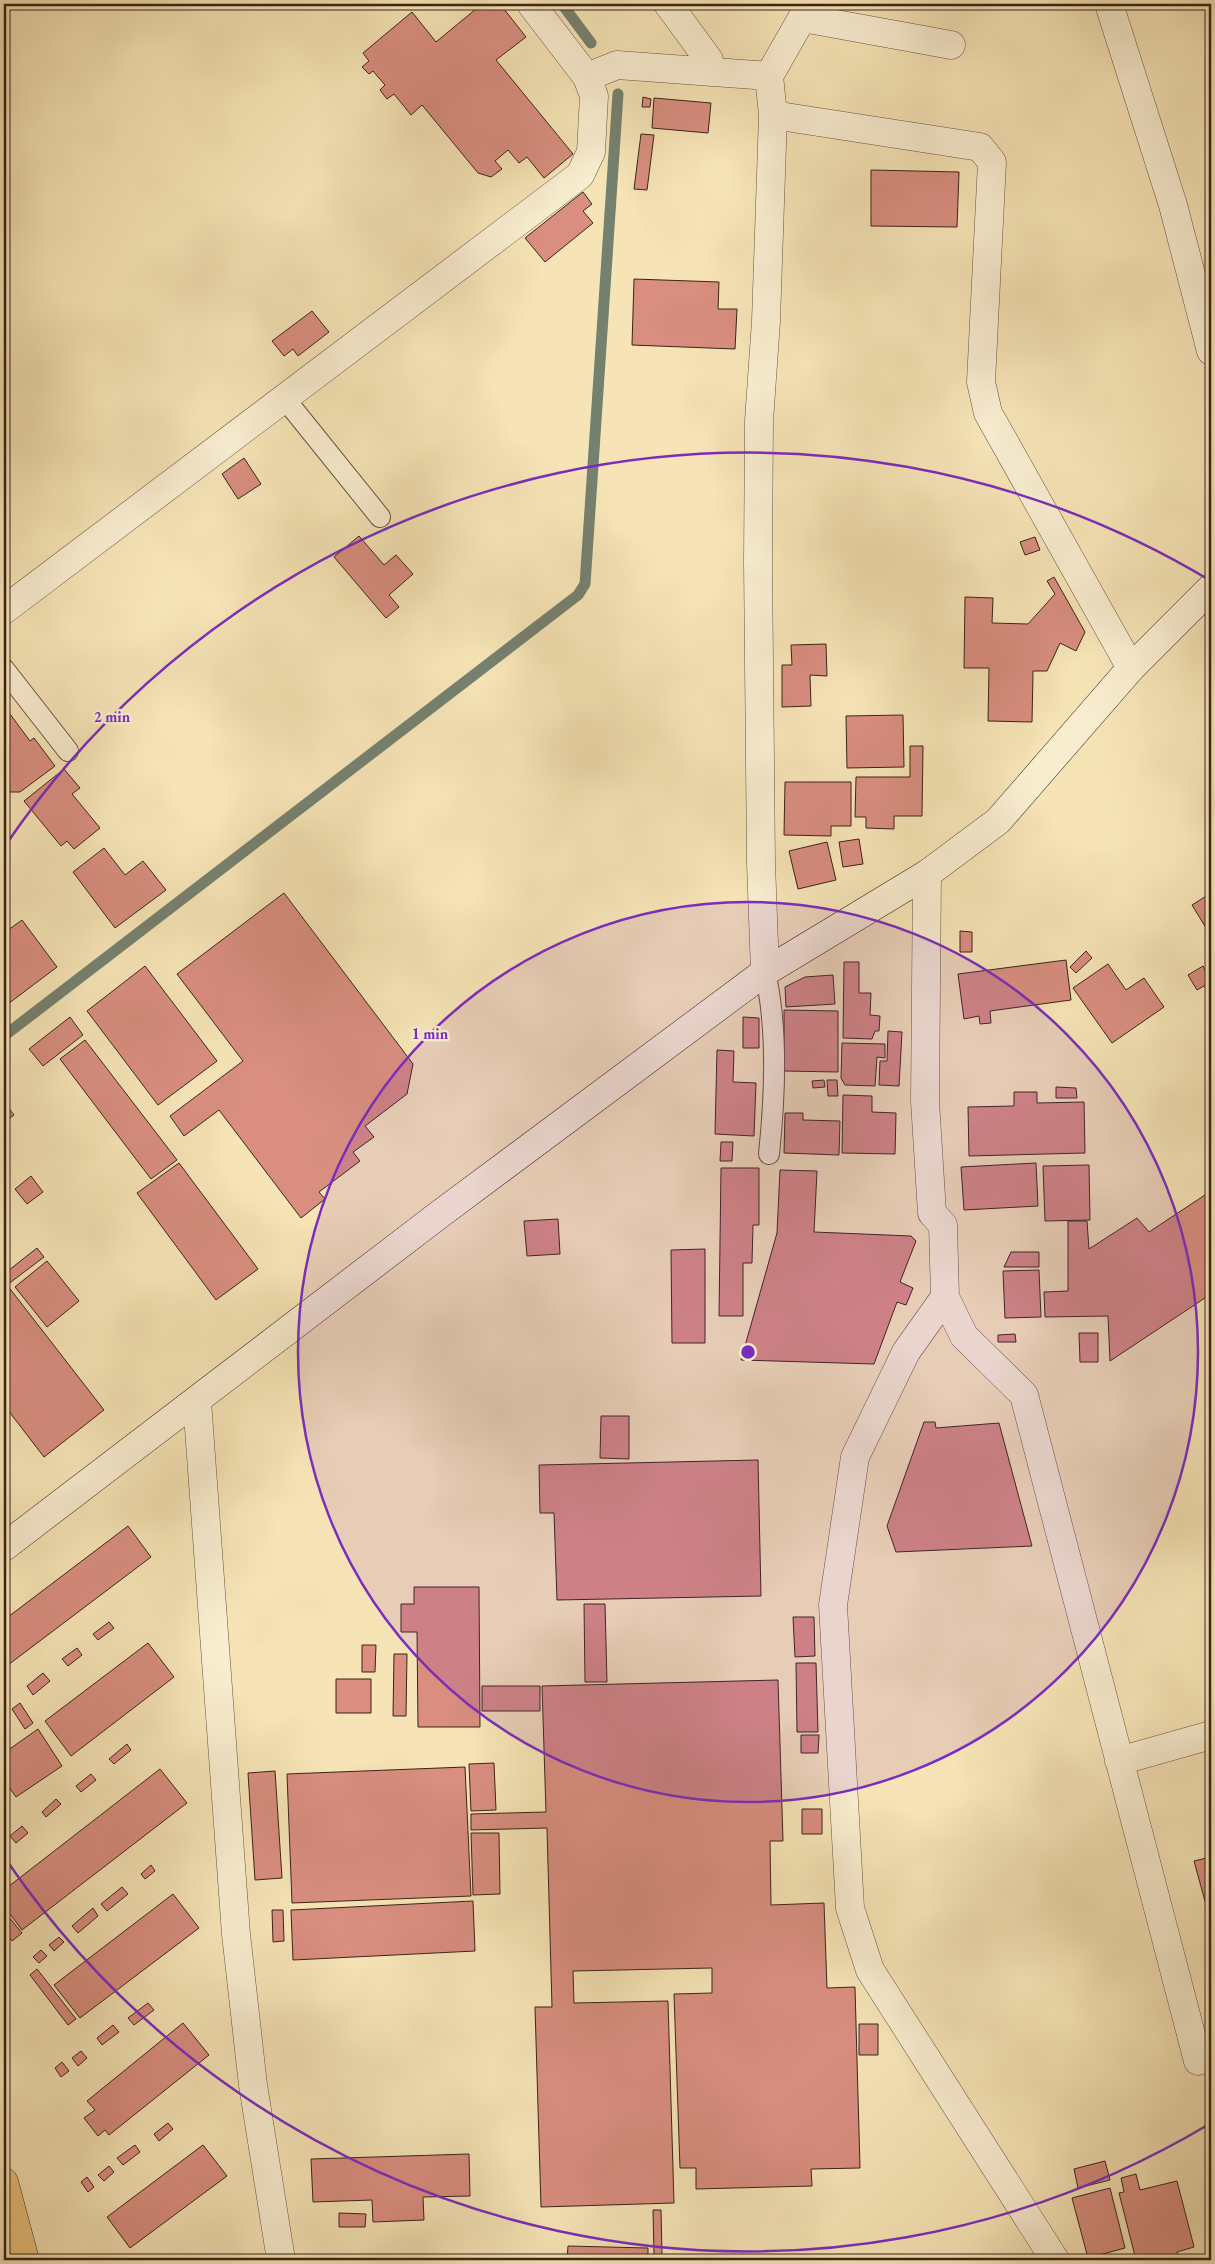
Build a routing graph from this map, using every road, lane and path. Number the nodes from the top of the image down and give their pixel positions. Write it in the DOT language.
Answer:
graph roads {
  1 [pos="531,4"];
  2 [pos="668,4"];
  3 [pos="1108,4"];
  4 [pos="806,11"];
  5 [pos="951,45"];
  6 [pos="710,72"];
  7 [pos="769,76"];
  8 [pos="587,77"];
  9 [pos="772,115"];
  10 [pos="1173,205"];
  11 [pos="1211,274"];
  12 [pos="1211,351"];
  13 [pos="285,399"];
  14 [pos="380,517"];
  15 [pos="1211,588"];
  16 [pos="4,610"];
  17 [pos="1130,668"];
  18 [pos="4,669"];
  19 [pos="68,751"];
  20 [pos="927,874"];
  21 [pos="765,972"];
  22 [pos="769,1154"];
  23 [pos="945,1297"];
  24 [pos="197,1401"];
  25 [pos="4,1547"];
  26 [pos="1211,1734"];
  27 [pos="1119,1761"];
  28 [pos="1211,2056"];
  29 [pos="4,2182"];
  30 [pos="25,2260"];
  31 [pos="281,2260"];
  32 [pos="1055,2260"];
  1 -- 8 [label="street"];
  2 -- 6 [label="street"];
  3 -- 10 [label="street"];
  4 -- 5 [label="street"];
  4 -- 7 [label="street"];
  6 -- 7 [label="street"];
  6 -- 8 [label="street"];
  7 -- 9 [label="street"];
  8 -- 13 [label="street"];
  9 -- 17 [label="street"];
  9 -- 21 [label="street"];
  10 -- 11 [label="street"];
  10 -- 12 [label="street"];
  13 -- 14 [label="lane"];
  13 -- 16 [label="street"];
  15 -- 17 [label="street"];
  17 -- 20 [label="street"];
  18 -- 19 [label="lane"];
  20 -- 21 [label="street"];
  20 -- 23 [label="street"];
  21 -- 22 [label="lane"];
  21 -- 24 [label="street"];
  23 -- 27 [label="street"];
  23 -- 32 [label="street"];
  24 -- 25 [label="street"];
  24 -- 31 [label="street"];
  26 -- 27 [label="street"];
  27 -- 28 [label="street"];
  29 -- 30 [label="main road"];
}
